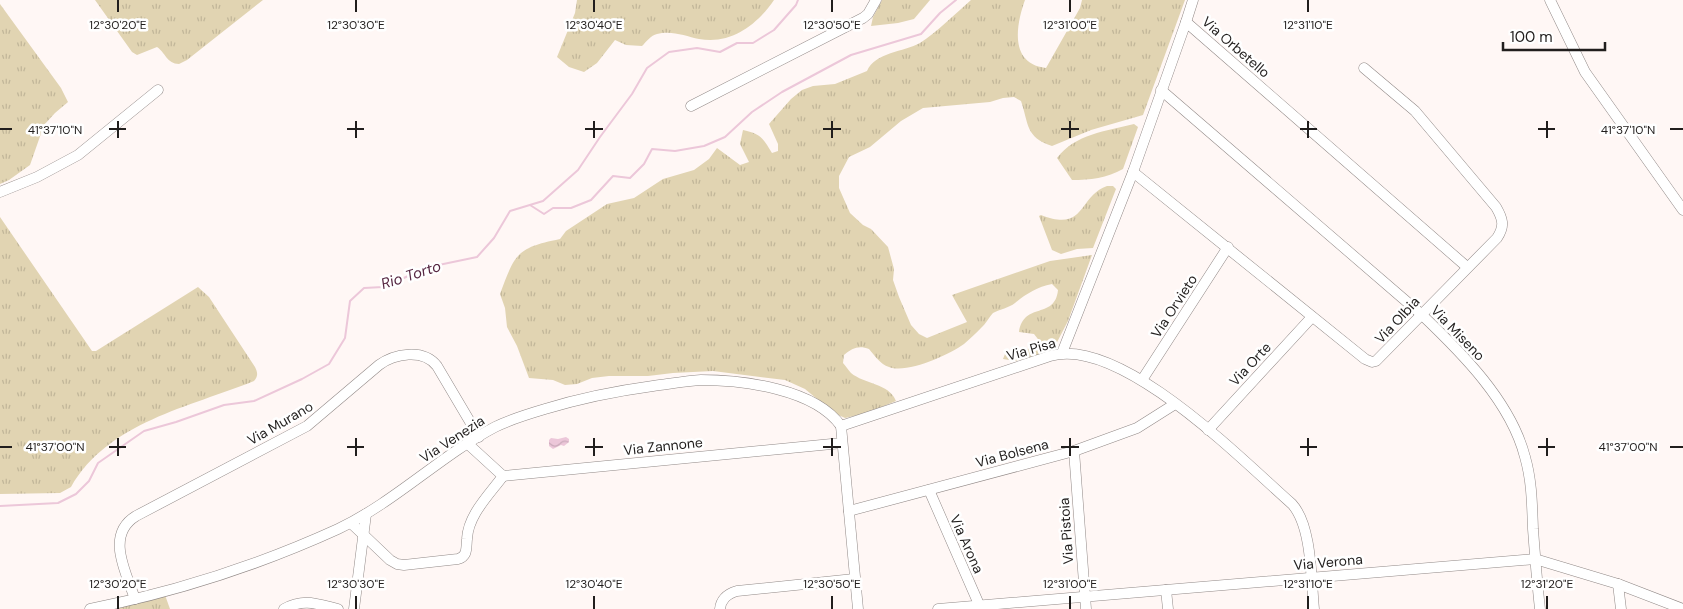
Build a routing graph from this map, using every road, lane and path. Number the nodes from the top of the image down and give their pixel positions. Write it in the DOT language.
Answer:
graph roads {
  1 [pos="876,0"];
  2 [pos="1193,0"];
  3 [pos="1550,0"];
  4 [pos="1186,22"];
  5 [pos="1364,68"];
  6 [pos="158,90"];
  7 [pos="1160,90"];
  8 [pos="691,106"];
  9 [pos="1132,172"];
  10 [pos="0,192"];
  11 [pos="1683,210"];
  12 [pos="1228,247"];
  13 [pos="1467,267"];
  14 [pos="1421,314"];
  15 [pos="1312,317"];
  16 [pos="1062,354"];
  17 [pos="1142,380"];
  18 [pos="1175,404"];
  19 [pos="841,426"];
  20 [pos="1208,430"];
  21 [pos="479,437"];
  22 [pos="842,443"];
  23 [pos="468,444"];
  24 [pos="1074,451"];
  25 [pos="503,476"];
  26 [pos="928,490"];
  27 [pos="849,511"];
  28 [pos="366,514"];
  29 [pos="351,523"];
  30 [pos="364,535"];
  31 [pos="1535,559"];
  32 [pos="1311,577"];
  33 [pos="854,579"];
  34 [pos="1618,584"];
  35 [pos="1166,590"];
  36 [pos="1084,597"];
  37 [pos="135,599"];
  38 [pos="110,607"];
  39 [pos="980,607"];
  40 [pos="90,609"];
  41 [pos="284,609"];
  42 [pos="338,609"];
  43 [pos="354,609"];
  44 [pos="720,609"];
  45 [pos="858,609"];
  46 [pos="938,609"];
  47 [pos="1086,609"];
  48 [pos="1168,609"];
  49 [pos="1314,609"];
  50 [pos="1540,609"];
  51 [pos="1621,609"];
  52 [pos="1683,609"];
  1 -- 8 [label="street"];
  2 -- 4 [label="street"];
  3 -- 11 [label="street"];
  4 -- 7 [label="street, Via Orbetello"];
  4 -- 13 [label="street, Via Orbetello"];
  5 -- 13 [label="street, Via Olbia"];
  6 -- 10 [label="street"];
  7 -- 9 [label="street, Via Orbetello"];
  7 -- 14 [label="street, Via Miseno"];
  9 -- 12 [label="street, Via Olbia"];
  9 -- 16 [label="street, Via Orbetello"];
  12 -- 15 [label="street, Via Olbia"];
  12 -- 17 [label="street, Via Orvieto"];
  13 -- 14 [label="street, Via Olbia"];
  14 -- 15 [label="street, Via Olbia"];
  14 -- 31 [label="street, Via Miseno"];
  15 -- 20 [label="street, Via Orte"];
  16 -- 17 [label="street, Via Pisa"];
  16 -- 19 [label="street, Via Pisa"];
  17 -- 18 [label="street, Via Pisa"];
  18 -- 20 [label="street, Via Pisa"];
  18 -- 24 [label="street, Via Bolsena"];
  19 -- 21 [label="street, Via Venezia"];
  19 -- 22 [label="street"];
  20 -- 32 [label="street, Via Pisa"];
  21 -- 23 [label="street, Via Venezia"];
  21 -- 37 [label="street, Via Murano"];
  22 -- 25 [label="street, Via Zannone"];
  22 -- 27 [label="street"];
  23 -- 25 [label="street"];
  23 -- 28 [label="street, Via Venezia"];
  24 -- 26 [label="street, Via Bolsena"];
  24 -- 36 [label="street, Via Pistoia"];
  25 -- 30 [label="street"];
  26 -- 27 [label="street, Via Bolsena"];
  26 -- 39 [label="street, Via Arona"];
  27 -- 33 [label="street"];
  28 -- 29 [label="street, Via Venezia"];
  28 -- 30 [label="street"];
  29 -- 30 [label="street"];
  29 -- 37 [label="street, Via Venezia"];
  30 -- 43 [label="street"];
  31 -- 32 [label="street, Via Verona"];
  31 -- 34 [label="street, Via Verona"];
  31 -- 50 [label="street, Via Miseno"];
  32 -- 35 [label="street, Via Verona"];
  32 -- 49 [label="street, Via Pisa"];
  33 -- 44 [label="street"];
  33 -- 45 [label="street"];
  34 -- 51 [label="street"];
  34 -- 52 [label="street, Via Verona"];
  35 -- 36 [label="street, Via Verona"];
  35 -- 48 [label="street"];
  36 -- 39 [label="street, Via Verona"];
  36 -- 47 [label="street, Via Pistoia"];
  37 -- 38 [label="street, Via Venezia"];
  38 -- 40 [label="street, Via Venezia"];
  39 -- 46 [label="street, Via Verona"];
  41 -- 42 [label="street"];
}
